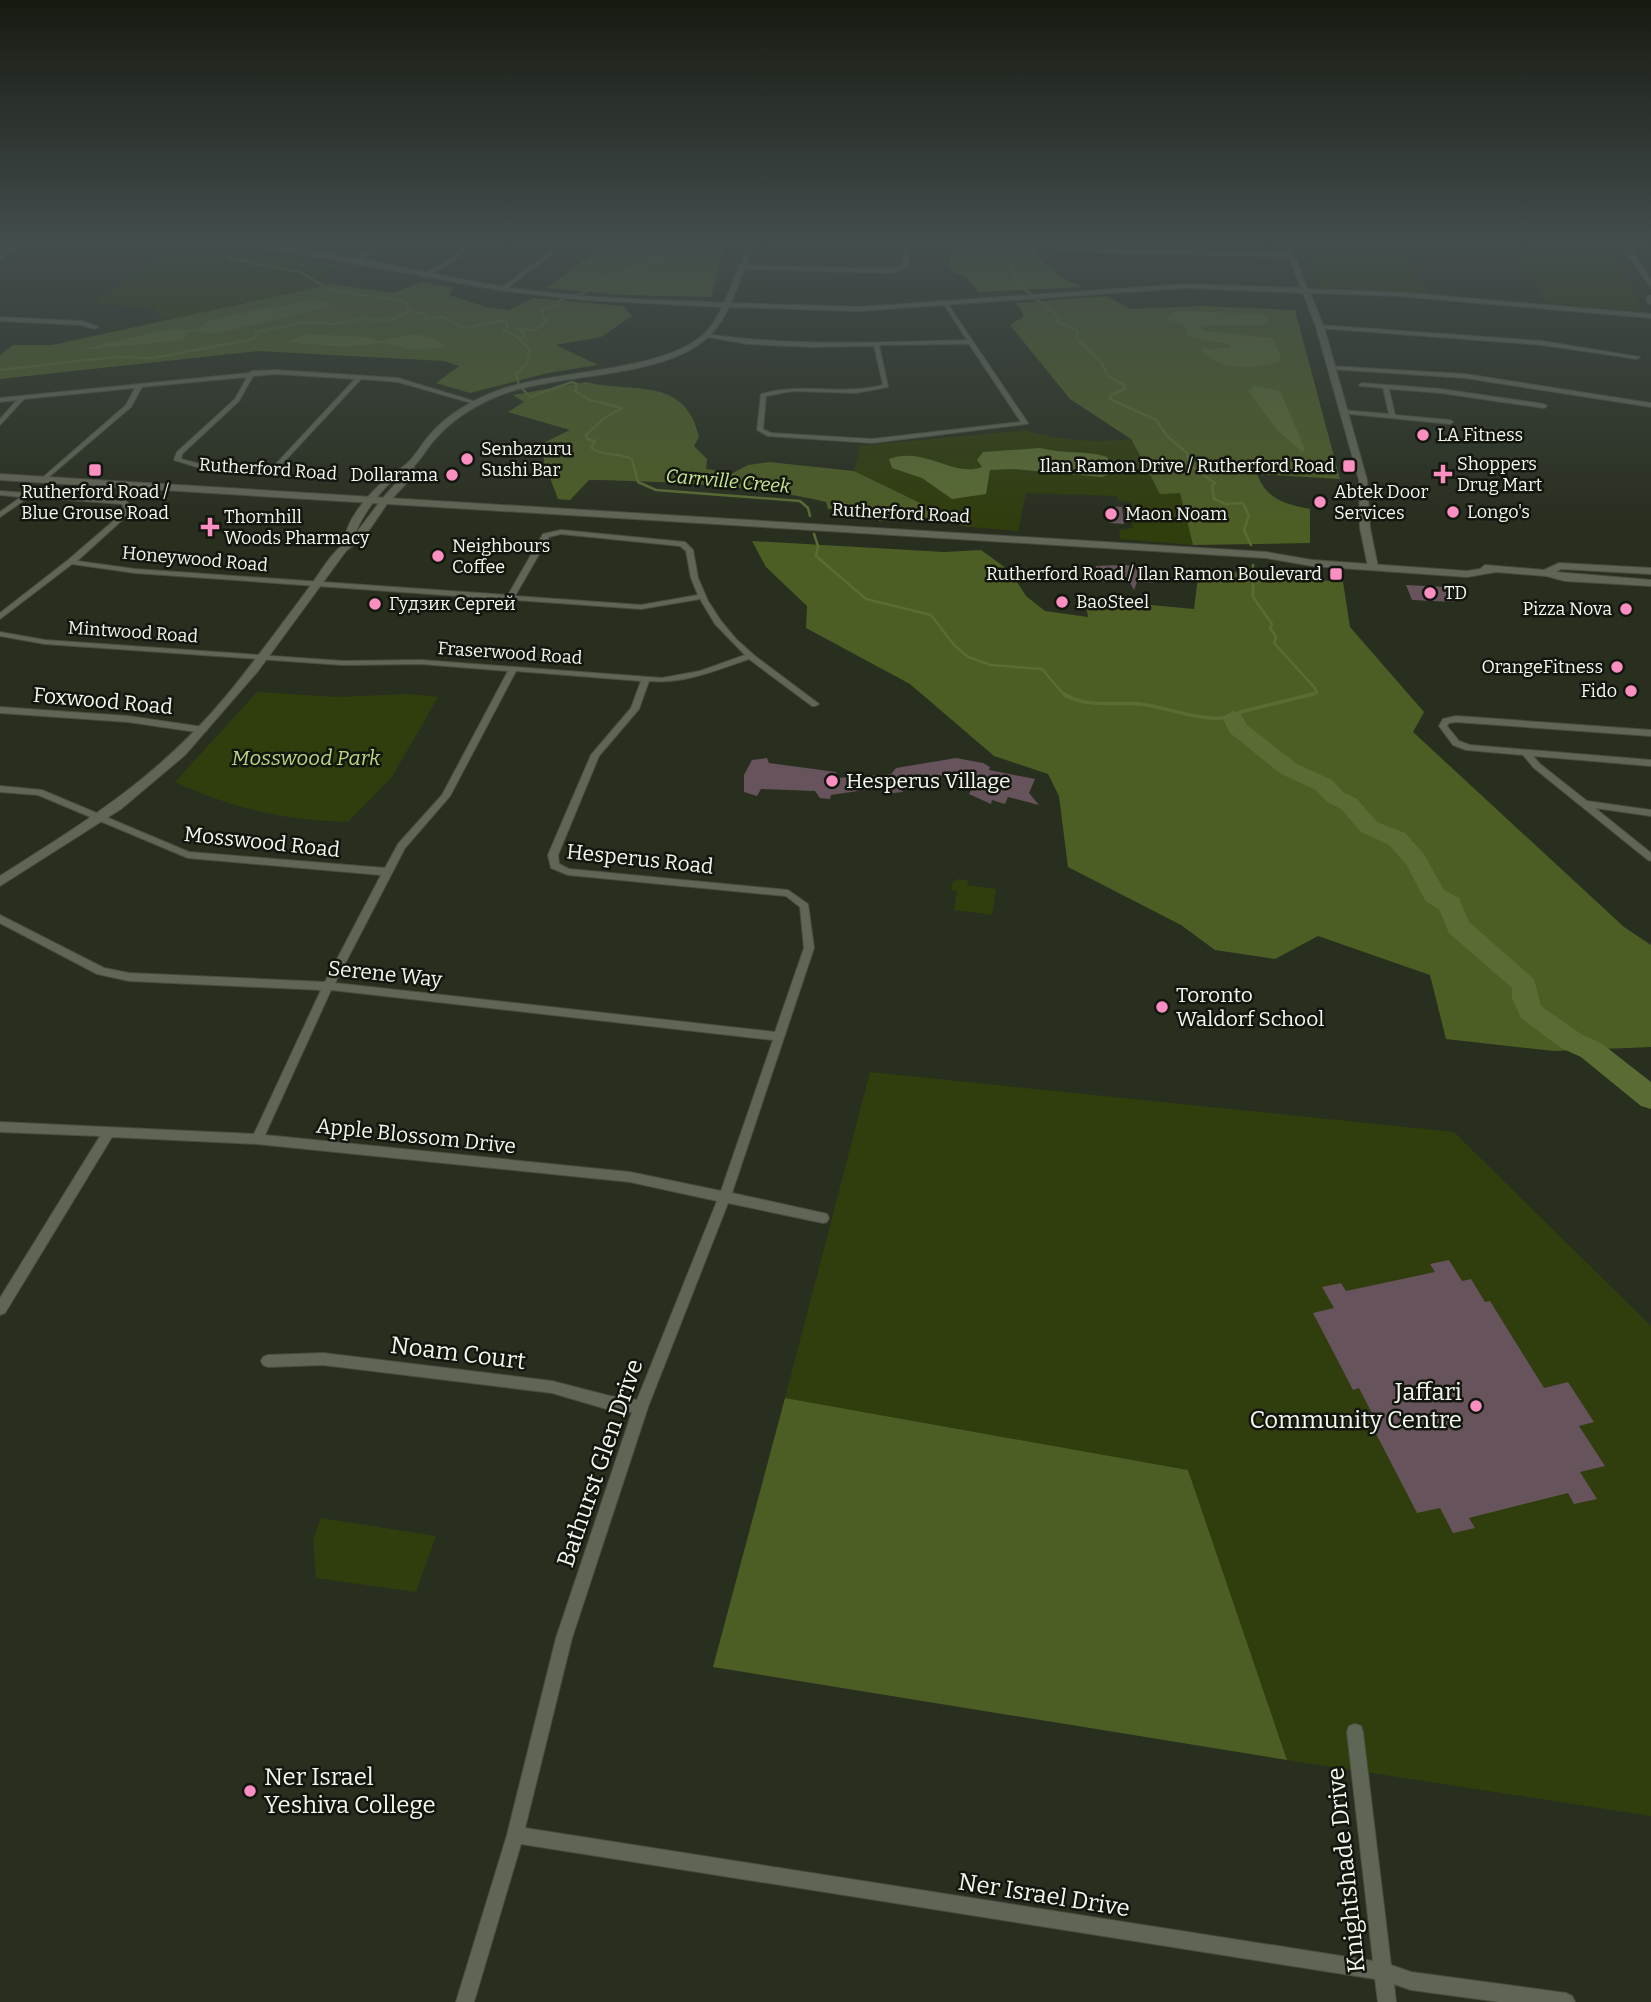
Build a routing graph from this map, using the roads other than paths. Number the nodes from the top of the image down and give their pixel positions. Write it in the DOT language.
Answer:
graph roads {
  1 [pos="703,337"];
  2 [pos="716,337"];
  3 [pos="967,337"];
  4 [pos="1324,337"];
  5 [pos="1467,337"];
  6 [pos="970,342"];
  7 [pos="877,346"];
  8 [pos="1637,357"];
  9 [pos="1331,368"];
  10 [pos="252,373"];
  11 [pos="360,377"];
  12 [pos="141,385"];
  13 [pos="1362,385"];
  14 [pos="1387,387"];
  15 [pos="23,397"];
  16 [pos="0,400"];
  17 [pos="477,403"];
  18 [pos="1651,405"];
  19 [pos="1544,406"];
  20 [pos="1342,412"];
  21 [pos="1392,416"];
  22 [pos="1450,422"];
  23 [pos="0,423"];
  24 [pos="409,466"];
  25 [pos="0,468"];
  26 [pos="52,472"];
  27 [pos="0,477"];
  28 [pos="43,480"];
  29 [pos="0,493"];
  30 [pos="393,494"];
  31 [pos="27,495"];
  32 [pos="382,498"];
  33 [pos="371,502"];
  34 [pos="533,508"];
  35 [pos="0,515"];
  36 [pos="348,543"];
  37 [pos="71,562"];
  38 [pos="1371,562"];
  39 [pos="1651,571"];
  40 [pos="1546,573"];
  41 [pos="1651,583"];
  42 [pos="316,584"];
  43 [pos="699,597"];
  44 [pos="510,598"];
  45 [pos="0,617"];
  46 [pos="0,634"];
  47 [pos="750,656"];
  48 [pos="264,657"];
  49 [pos="513,669"];
  50 [pos="646,678"];
  51 [pos="815,704"];
  52 [pos="0,710"];
  53 [pos="203,730"];
  54 [pos="1651,733"];
  55 [pos="1526,753"];
  56 [pos="1651,763"];
  57 [pos="0,789"];
  58 [pos="1583,804"];
  59 [pos="1651,813"];
  60 [pos="98,817"];
  61 [pos="1651,858"];
  62 [pos="387,872"];
  63 [pos="0,883"];
  64 [pos="0,919"];
  65 [pos="809,948"];
  66 [pos="328,986"];
  67 [pos="778,1037"];
  68 [pos="0,1127"];
  69 [pos="108,1132"];
  70 [pos="257,1139"];
  71 [pos="724,1199"];
  72 [pos="823,1218"];
  73 [pos="0,1309"];
  74 [pos="268,1362"];
  75 [pos="641,1407"];
  76 [pos="1355,1732"];
  77 [pos="515,1835"];
  78 [pos="1382,1972"];
  79 [pos="466,2002"];
  80 [pos="1387,2002"];
  81 [pos="1566,2002"];
  1 -- 17 [label="street"];
  2 -- 7 [label="street"];
  3 -- 6 [label="street"];
  4 -- 9 [label="street"];
  5 -- 8 [label="street"];
  6 -- 7 [label="street"];
  6 -- 7 [label="street"];
  9 -- 18 [label="street"];
  9 -- 20 [label="street"];
  10 -- 11 [label="street"];
  10 -- 11 [label="street"];
  10 -- 12 [label="street"];
  11 -- 17 [label="street"];
  12 -- 15 [label="street"];
  12 -- 26 [label="street"];
  13 -- 14 [label="street"];
  14 -- 19 [label="street"];
  14 -- 21 [label="street"];
  15 -- 16 [label="street"];
  15 -- 23 [label="street"];
  17 -- 24 [label="street"];
  20 -- 21 [label="street"];
  20 -- 38 [label="street"];
  21 -- 22 [label="street"];
  24 -- 30 [label="street"];
  24 -- 32 [label="street"];
  25 -- 26 [label="main road, Rutherford Road"];
  26 -- 28 [label="street"];
  26 -- 32 [label="main road, Rutherford Road"];
  27 -- 28 [label="main road, Rutherford Road"];
  28 -- 33 [label="main road, Rutherford Road"];
  29 -- 31 [label="street"];
  30 -- 32 [label="main road, Rutherford Road"];
  30 -- 34 [label="main road, Rutherford Road"];
  31 -- 35 [label="street"];
  31 -- 37 [label="street"];
  32 -- 33 [label="main road, Rutherford Road"];
  32 -- 34 [label="main road, Rutherford Road"];
  32 -- 36 [label="street"];
  33 -- 36 [label="street"];
  34 -- 38 [label="main road, Rutherford Road"];
  36 -- 42 [label="street"];
  37 -- 42 [label="street, Honeywood Road"];
  37 -- 45 [label="street"];
  38 -- 40 [label="main road, Rutherford Road"];
  39 -- 40 [label="main road, Rutherford Road"];
  40 -- 41 [label="main road, Rutherford Road"];
  42 -- 44 [label="street, Honeywood Road"];
  42 -- 48 [label="street"];
  43 -- 44 [label="street, Honeywood Road"];
  43 -- 44 [label="street"];
  43 -- 47 [label="street"];
  46 -- 48 [label="street, Mintwood Road"];
  47 -- 50 [label="street, Fraserwood Road"];
  47 -- 51 [label="street"];
  48 -- 49 [label="street, Fraserwood Road"];
  48 -- 53 [label="street"];
  49 -- 50 [label="street, Fraserwood Road"];
  49 -- 62 [label="street"];
  50 -- 65 [label="street, Hesperus Road"];
  52 -- 53 [label="street, Foxwood Road"];
  53 -- 60 [label="street"];
  54 -- 55 [label="street"];
  55 -- 56 [label="street"];
  55 -- 58 [label="street"];
  57 -- 60 [label="street, Mosswood Road"];
  58 -- 59 [label="street"];
  58 -- 61 [label="street"];
  60 -- 62 [label="street, Mosswood Road"];
  60 -- 63 [label="street"];
  62 -- 66 [label="street"];
  64 -- 66 [label="street, Serene Way"];
  65 -- 67 [label="street, Bathurst Glen Drive"];
  66 -- 67 [label="street, Serene Way"];
  66 -- 70 [label="street"];
  67 -- 71 [label="street, Bathurst Glen Drive"];
  68 -- 69 [label="street, Apple Blossom Drive"];
  69 -- 70 [label="street, Apple Blossom Drive"];
  69 -- 73 [label="street"];
  70 -- 71 [label="street, Apple Blossom Drive"];
  71 -- 72 [label="street, Apple Blossom Drive"];
  71 -- 75 [label="street, Bathurst Glen Drive"];
  74 -- 75 [label="street, Noam Court"];
  75 -- 77 [label="street, Bathurst Glen Drive"];
  76 -- 78 [label="street, Knightshade Drive"];
  77 -- 78 [label="street, Ner Israel Drive"];
  77 -- 79 [label="street, Bathurst Glen Drive"];
  78 -- 80 [label="street, Knightshade Drive"];
  78 -- 81 [label="street, Ner Israel Drive"];
}
